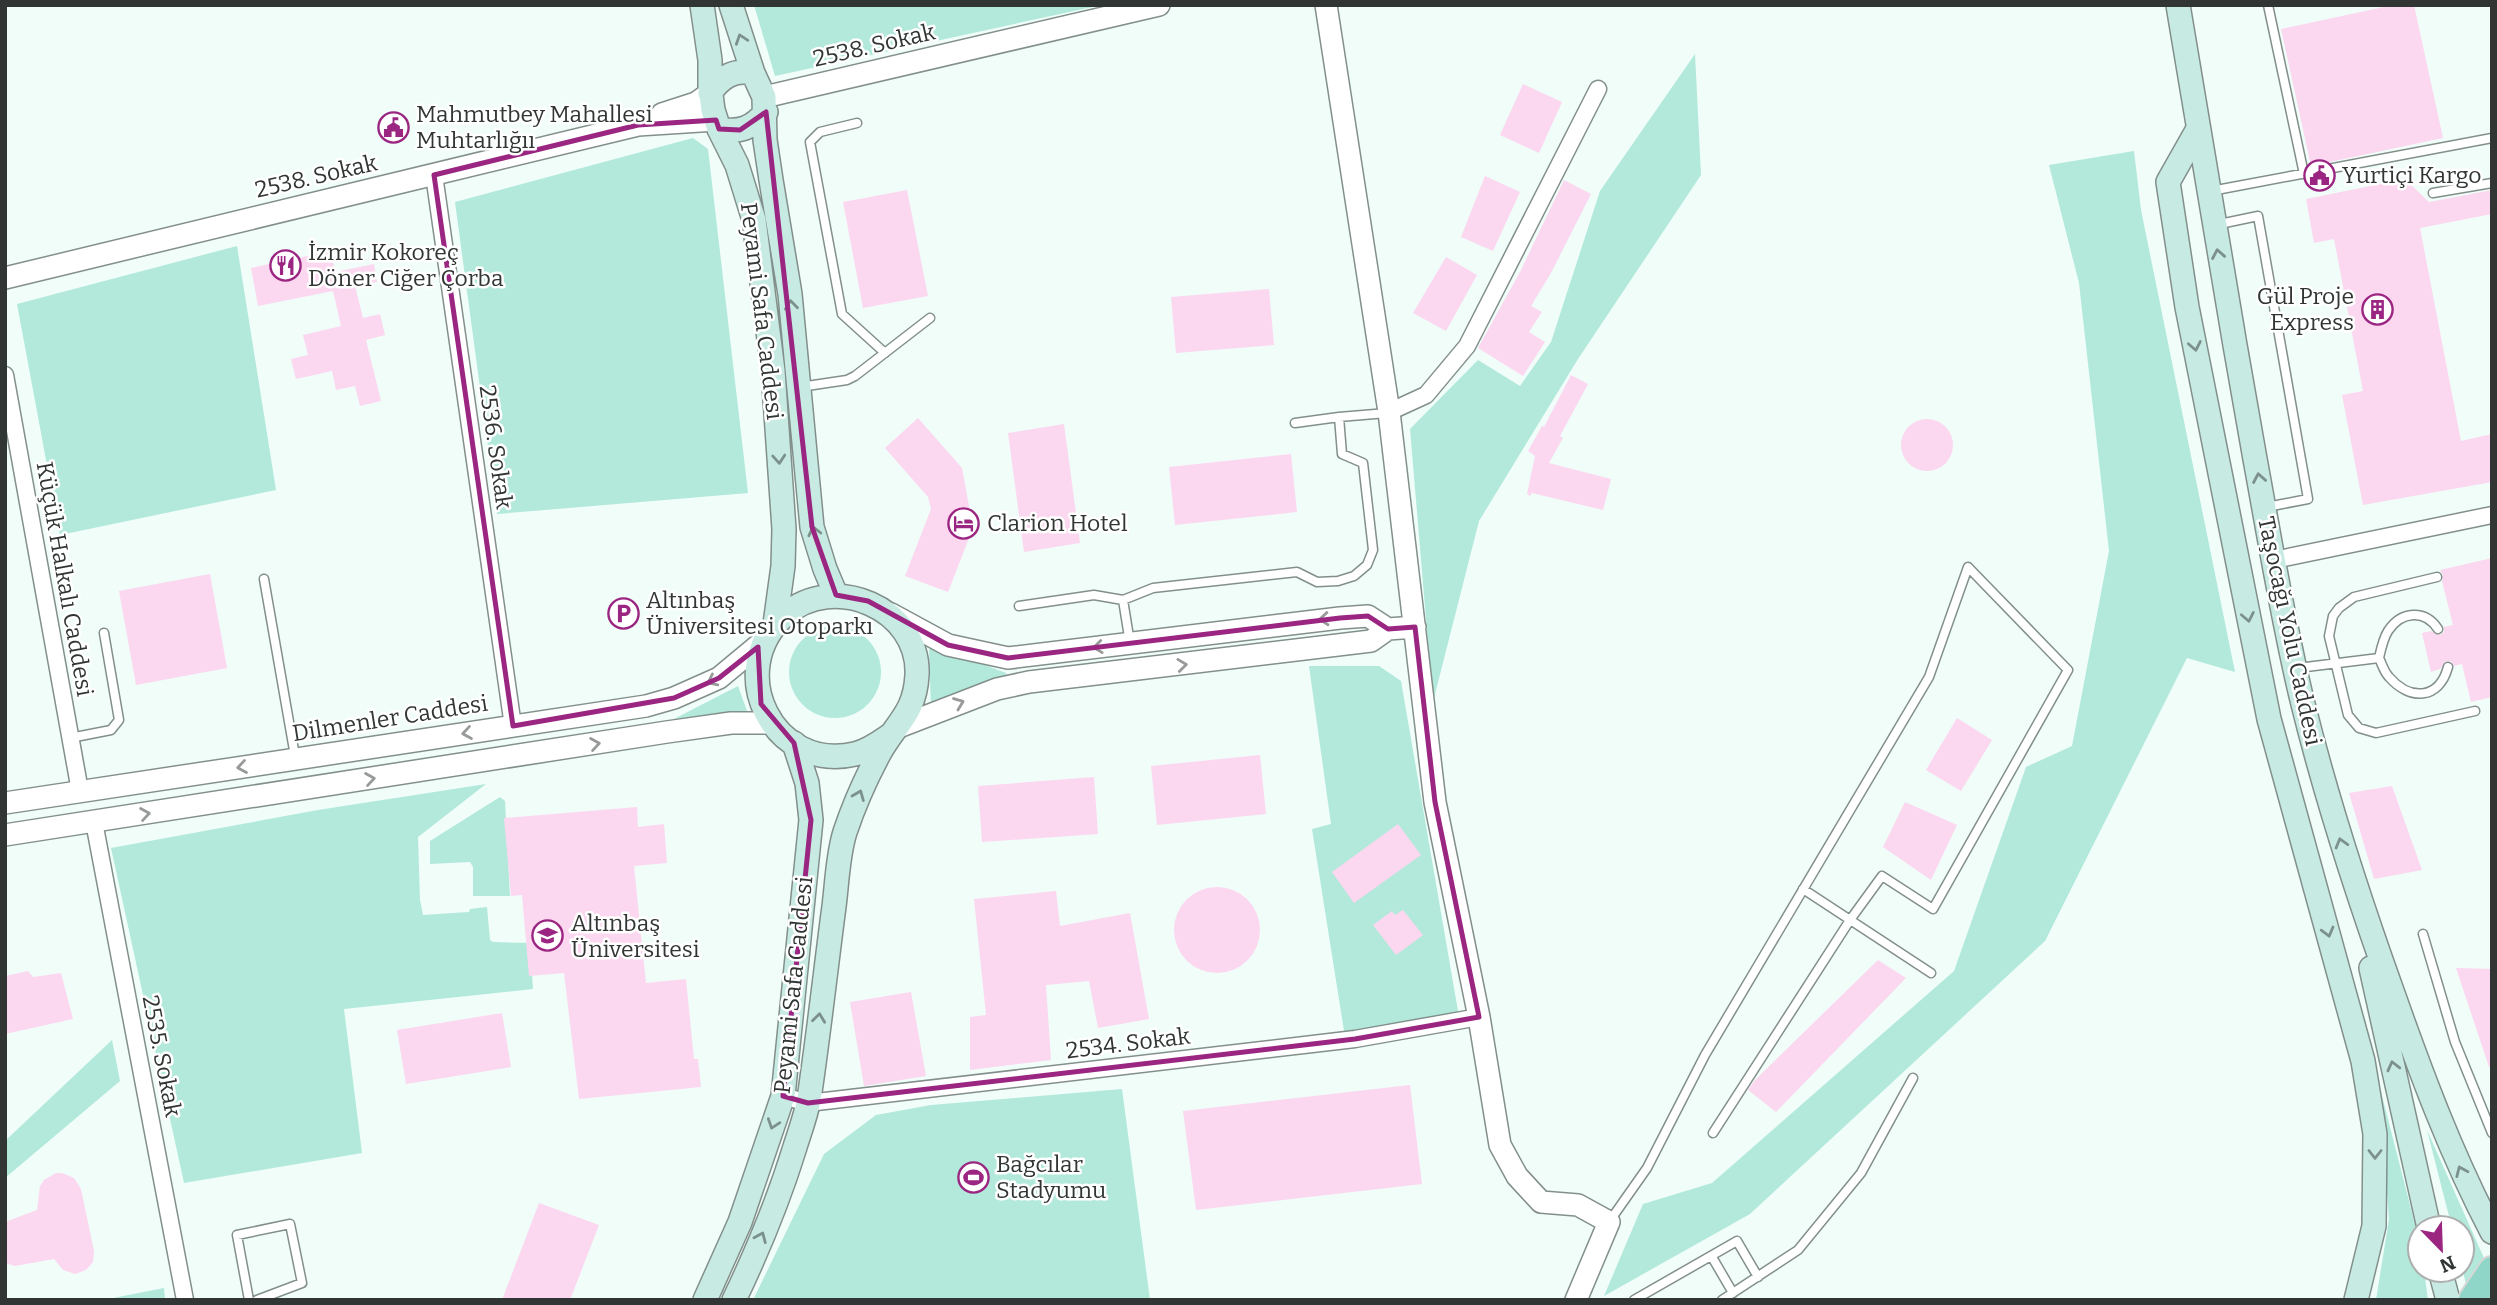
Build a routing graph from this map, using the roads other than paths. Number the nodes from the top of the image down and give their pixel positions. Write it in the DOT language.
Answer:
graph roads {
  1 [pos="702,5"];
  2 [pos="731,5"];
  3 [pos="1159,5"];
  4 [pos="1326,5"];
  5 [pos="2178,5"];
  6 [pos="2268,5"];
  7 [pos="1117,11"];
  8 [pos="753,73"];
  9 [pos="1598,89"];
  10 [pos="710,93"];
  11 [pos="765,105"];
  12 [pos="857,123"];
  13 [pos="717,124"];
  14 [pos="638,125"];
  15 [pos="2198,129"];
  16 [pos="2492,138"];
  17 [pos="2304,174"];
  18 [pos="434,175"];
  19 [pos="2492,183"];
  20 [pos="2208,192"];
  21 [pos="2433,193"];
  22 [pos="2213,225"];
  23 [pos="2175,230"];
  24 [pos="5,278"];
  25 [pos="930,318"];
  26 [pos="885,353"];
  27 [pos="5,375"];
  28 [pos="798,387"];
  29 [pos="1389,412"];
  30 [pos="1339,417"];
  31 [pos="1295,423"];
  32 [pos="2264,507"];
  33 [pos="2492,515"];
  34 [pos="2274,560"];
  35 [pos="2437,577"];
  36 [pos="264,579"];
  37 [pos="2242,587"];
  38 [pos="836,595"];
  39 [pos="1123,600"];
  40 [pos="1019,606"];
  41 [pos="882,609"];
  42 [pos="1415,627"];
  43 [pos="1388,629"];
  44 [pos="2438,629"];
  45 [pos="770,632"];
  46 [pos="104,633"];
  47 [pos="1130,643"];
  48 [pos="2379,657"];
  49 [pos="2336,663"];
  50 [pos="2448,667"];
  51 [pos="2295,668"];
  52 [pos="2475,711"];
  53 [pos="772,723"];
  54 [pos="513,726"];
  55 [pos="893,732"];
  56 [pos="71,738"];
  57 [pos="794,743"];
  58 [pos="296,759"];
  59 [pos="80,791"];
  60 [pos="5,803"];
  61 [pos="94,822"];
  62 [pos="5,835"];
  63 [pos="2350,873"];
  64 [pos="1803,889"];
  65 [pos="1850,920"];
  66 [pos="2423,934"];
  67 [pos="1931,973"];
  68 [pos="1479,1017"];
  69 [pos="1913,1078"];
  70 [pos="783,1096"];
  71 [pos="808,1103"];
  72 [pos="1713,1133"];
  73 [pos="2492,1133"];
  74 [pos="2427,1214"];
  75 [pos="1609,1222"];
  76 [pos="2492,1233"];
  77 [pos="1712,1257"];
  78 [pos="2492,1269"];
  79 [pos="1759,1277"];
  80 [pos="1733,1293"];
  81 [pos="185,1300"];
  82 [pos="249,1300"];
  83 [pos="257,1300"];
  84 [pos="705,1300"];
  85 [pos="734,1300"];
  86 [pos="1576,1300"];
  87 [pos="1634,1300"];
  88 [pos="1722,1300"];
  89 [pos="2356,1300"];
  90 [pos="2472,1300"];
  1 -- 10 [label="main road, Peyami Safa Caddesi"];
  8 -- 2 [label="main road, Peyami Safa Caddesi, one-way"];
  3 -- 7 [label="street, 2538. Sokak"];
  4 -- 29 [label="street"];
  5 -- 15 [label="main road, Taşocağı Yolu Caddesi"];
  6 -- 17 [label="lane"];
  7 -- 11 [label="street, 2538. Sokak"];
  8 -- 10 [label="main road"];
  8 -- 11 [label="main road, Peyami Safa Caddesi"];
  9 -- 29 [label="street"];
  10 -- 13 [label="main road, Peyami Safa Caddesi"];
  10 -- 14 [label="street"];
  11 -- 13 [label="main road"];
  28 -- 11 [label="main road, Peyami Safa Caddesi, one-way"];
  12 -- 26 [label="lane"];
  13 -- 14 [label="street"];
  13 -- 45 [label="main road, Peyami Safa Caddesi, one-way"];
  14 -- 18 [label="street, 2538. Sokak"];
  15 -- 20 [label="main road, Taşocağı Yolu Caddesi"];
  15 -- 23 [label="main road, Taşocağı Yolu Caddesi"];
  16 -- 17 [label="lane"];
  17 -- 20 [label="lane"];
  18 -- 24 [label="street, 2538. Sokak"];
  18 -- 54 [label="street, 2536. Sokak"];
  19 -- 21 [label="lane"];
  20 -- 22 [label="main road, Taşocağı Yolu Caddesi"];
  22 -- 23 [label="main road"];
  32 -- 22 [label="main road, Taşocağı Yolu Caddesi, one-way"];
  22 -- 32 [label="lane"];
  23 -- 37 [label="main road, Taşocağı Yolu Caddesi, one-way"];
  25 -- 26 [label="lane"];
  26 -- 28 [label="lane"];
  27 -- 56 [label="street, Küçük Halkalı Caddesi"];
  38 -- 28 [label="main road, Peyami Safa Caddesi, one-way"];
  29 -- 30 [label="lane"];
  29 -- 42 [label="street"];
  30 -- 31 [label="lane"];
  30 -- 39 [label="lane"];
  32 -- 34 [label="main road, Taşocağı Yolu Caddesi"];
  33 -- 34 [label="street"];
  34 -- 37 [label="main road"];
  34 -- 51 [label="main road, Taşocağı Yolu Caddesi"];
  35 -- 49 [label="lane"];
  36 -- 58 [label="lane"];
  37 -- 89 [label="main road, Taşocağı Yolu Caddesi, one-way"];
  38 -- 41 [label="main road"];
  38 -- 45 [label="main road"];
  39 -- 40 [label="lane"];
  39 -- 47 [label="lane"];
  47 -- 41 [label="street, one-way"];
  41 -- 55 [label="main road"];
  42 -- 43 [label="street"];
  42 -- 68 [label="street"];
  43 -- 47 [label="street, one-way"];
  55 -- 43 [label="street, one-way"];
  44 -- 48 [label="lane"];
  45 -- 53 [label="main road"];
  45 -- 54 [label="street, Dilmenler Caddesi, one-way"];
  46 -- 56 [label="lane"];
  48 -- 49 [label="lane"];
  48 -- 50 [label="lane"];
  49 -- 51 [label="lane"];
  49 -- 52 [label="lane"];
  63 -- 51 [label="main road, Taşocağı Yolu Caddesi, one-way"];
  53 -- 57 [label="main road"];
  61 -- 53 [label="street, one-way"];
  54 -- 58 [label="street, Dilmenler Caddesi, one-way"];
  55 -- 57 [label="main road"];
  71 -- 55 [label="main road, one-way"];
  56 -- 59 [label="street, Küçük Halkalı Caddesi"];
  57 -- 70 [label="main road, Peyami Safa Caddesi"];
  58 -- 59 [label="street, Dilmenler Caddesi, one-way"];
  59 -- 60 [label="street, Dilmenler Caddesi"];
  61 -- 62 [label="street"];
  61 -- 81 [label="street, 2535. Sokak"];
  74 -- 63 [label="main road, one-way"];
  76 -- 63 [label="main road, Taşocağı Yolu Caddesi, one-way"];
  64 -- 65 [label="lane"];
  64 -- 65 [label="lane"];
  64 -- 75 [label="lane"];
  65 -- 67 [label="lane"];
  65 -- 72 [label="lane"];
  66 -- 73 [label="lane"];
  68 -- 71 [label="street, 2534. Sokak"];
  68 -- 75 [label="street"];
  69 -- 79 [label="lane"];
  70 -- 71 [label="street, 2534. Sokak"];
  70 -- 84 [label="main road, Peyami Safa Caddesi, one-way"];
  85 -- 71 [label="main road, one-way"];
  75 -- 86 [label="street"];
  77 -- 79 [label="lane"];
  77 -- 80 [label="lane"];
  77 -- 87 [label="lane"];
  78 -- 90 [label="main road"];
  79 -- 80 [label="lane"];
  80 -- 88 [label="lane"];
  82 -- 83 [label="lane"];
}
